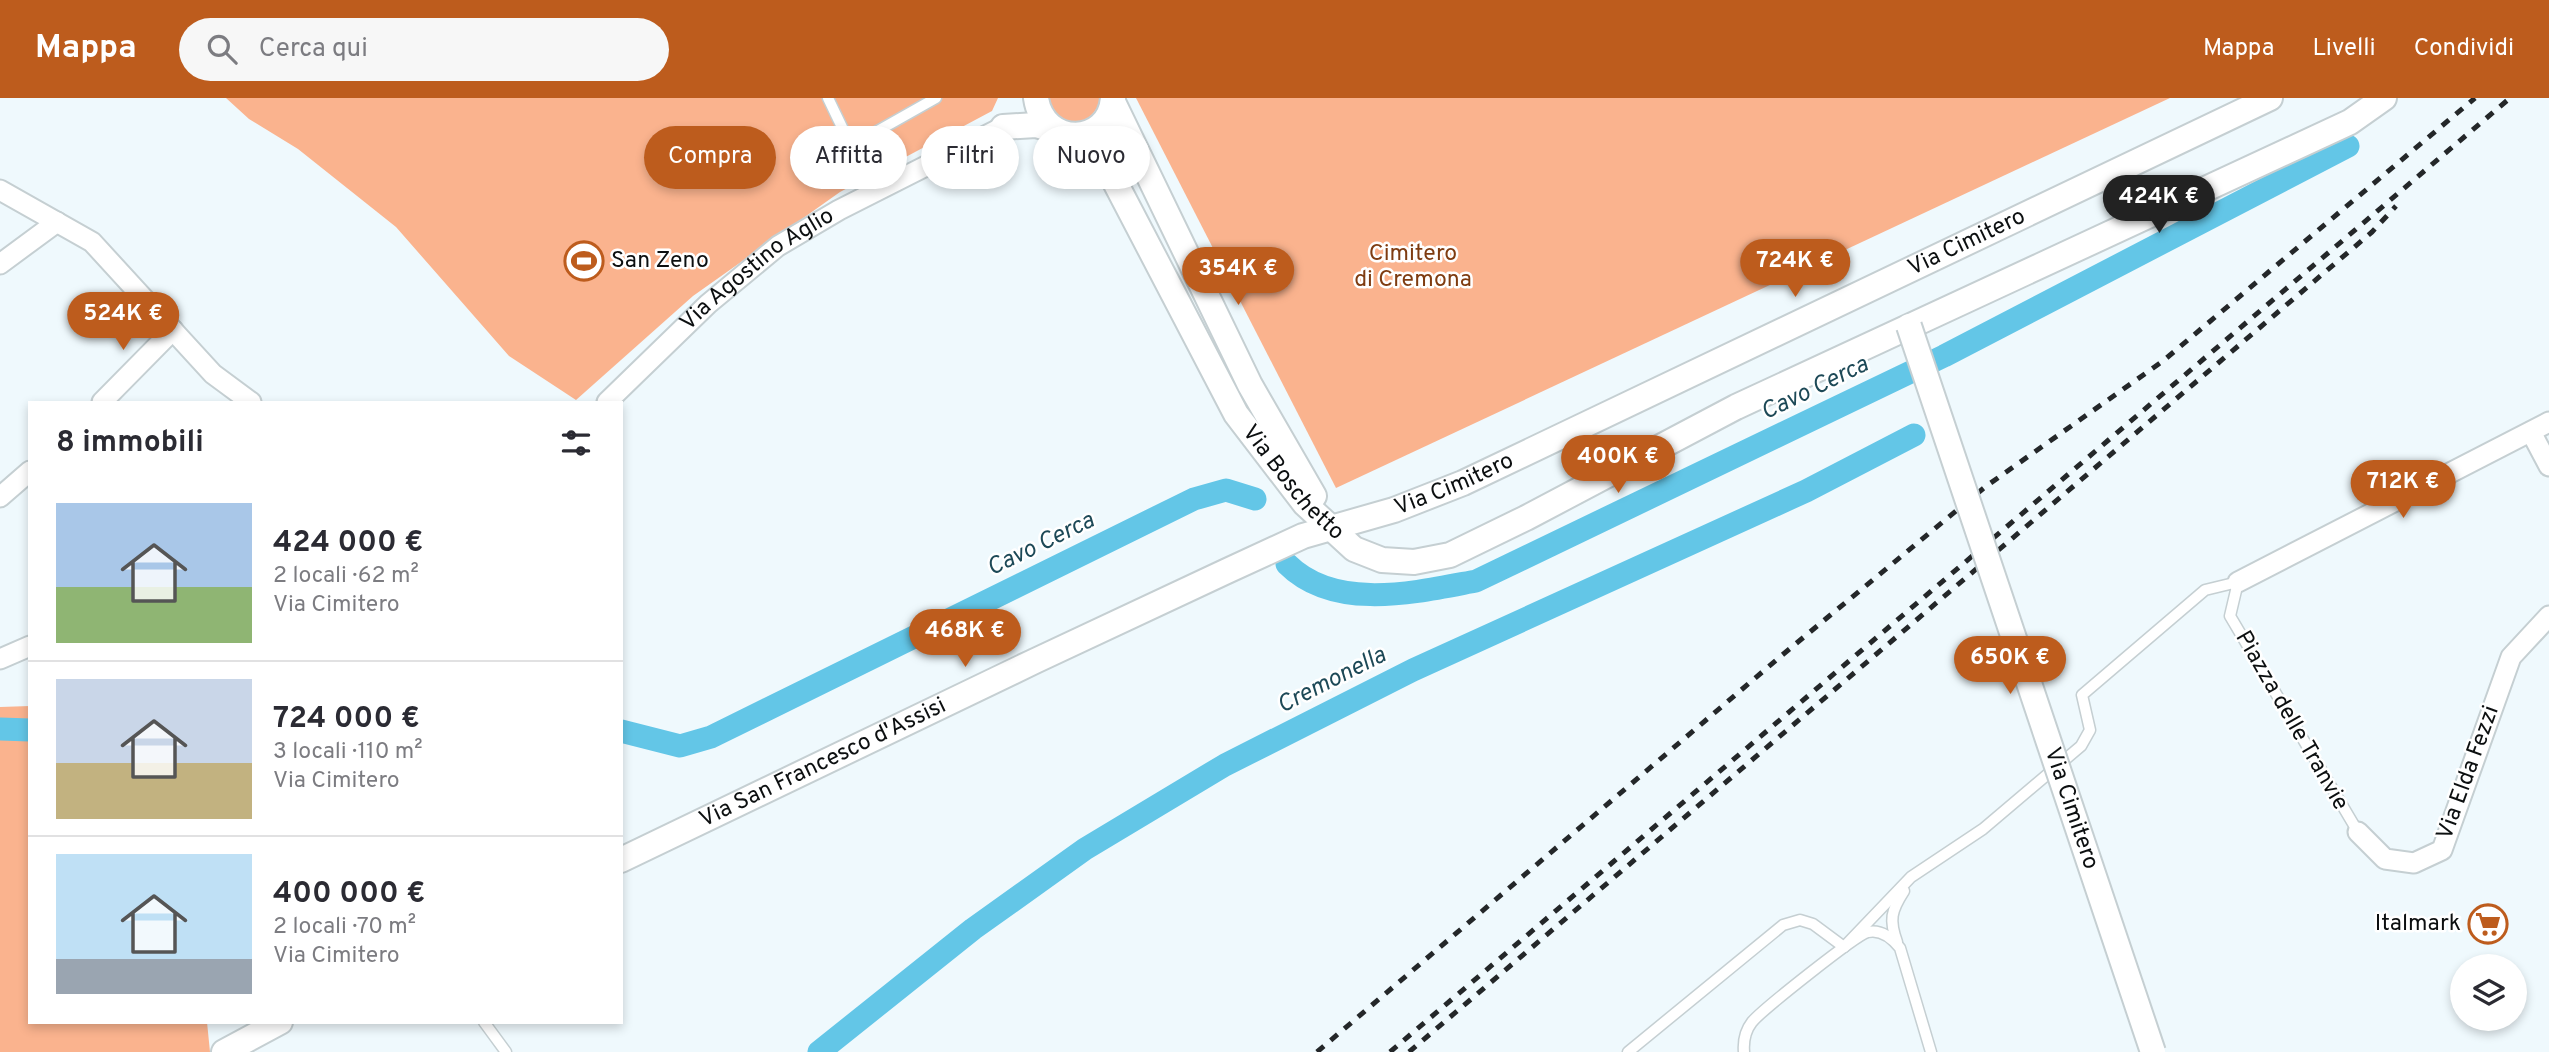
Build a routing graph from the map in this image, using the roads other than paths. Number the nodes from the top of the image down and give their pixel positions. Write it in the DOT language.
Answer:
graph roads {
  1 [pos="828,98"];
  2 [pos="936,98"];
  3 [pos="1035,98"];
  4 [pos="2270,98"];
  5 [pos="2384,98"];
  6 [pos="1113,100"];
  7 [pos="842,126"];
  8 [pos="885,126"];
  9 [pos="1004,126"];
  10 [pos="1019,126"];
  11 [pos="1040,126"];
  12 [pos="1056,126"];
  13 [pos="1098,126"];
  14 [pos="878,189"];
  15 [pos="1119,189"];
  16 [pos="0,190"];
  17 [pos="57,222"];
  18 [pos="0,264"];
  19 [pos="1909,326"];
  20 [pos="173,330"];
  21 [pos="103,401"];
  22 [pos="250,401"];
  23 [pos="608,401"];
  24 [pos="2549,422"];
  25 [pos="2531,432"];
  26 [pos="2549,466"];
  27 [pos="28,473"];
  28 [pos="0,497"];
  29 [pos="1329,528"];
  30 [pos="2238,582"];
  31 [pos="2549,615"];
  32 [pos="28,647"];
  33 [pos="0,659"];
  34 [pos="2358,832"];
  35 [pos="1940,858"];
  36 [pos="623,859"];
  37 [pos="1844,947"];
  38 [pos="1900,948"];
  39 [pos="276,1024"];
  40 [pos="485,1024"];
  41 [pos="224,1052"];
  42 [pos="506,1052"];
  43 [pos="1628,1052"];
  44 [pos="1744,1052"];
  45 [pos="1931,1052"];
  46 [pos="2153,1052"];
  1 -- 7 [label="lane"];
  2 -- 8 [label="lane"];
  3 -- 9 [label="street, Via Agostino Aglio"];
  3 -- 12 [label="street, Via Boschetto"];
  4 -- 29 [label="street, Via Cimitero"];
  5 -- 19 [label="street"];
  6 -- 13 [label="street, Via Boschetto"];
  6 -- 29 [label="street, Via Boschetto"];
  10 -- 11 [label="street, Via Agostino Aglio"];
  14 -- 23 [label="street, Via Agostino Aglio"];
  15 -- 29 [label="street, Via Boschetto"];
  16 -- 17 [label="street"];
  17 -- 18 [label="street"];
  17 -- 20 [label="street"];
  19 -- 29 [label="street"];
  19 -- 46 [label="street, Via Cimitero, bridge"];
  20 -- 21 [label="street"];
  20 -- 22 [label="street"];
  24 -- 25 [label="street"];
  25 -- 26 [label="street"];
  25 -- 30 [label="street"];
  27 -- 28 [label="street"];
  29 -- 36 [label="street, Via San Francesco d'Assisi"];
  30 -- 34 [label="lane, Piazza delle Tranvie"];
  30 -- 35 [label="lane"];
  31 -- 34 [label="street, Via Elda Fezzi"];
  32 -- 33 [label="street"];
  35 -- 37 [label="lane"];
  35 -- 38 [label="lane"];
  37 -- 38 [label="lane"];
  37 -- 43 [label="lane"];
  37 -- 44 [label="lane"];
  38 -- 45 [label="lane"];
  39 -- 41 [label="street"];
  40 -- 42 [label="lane"];
}
